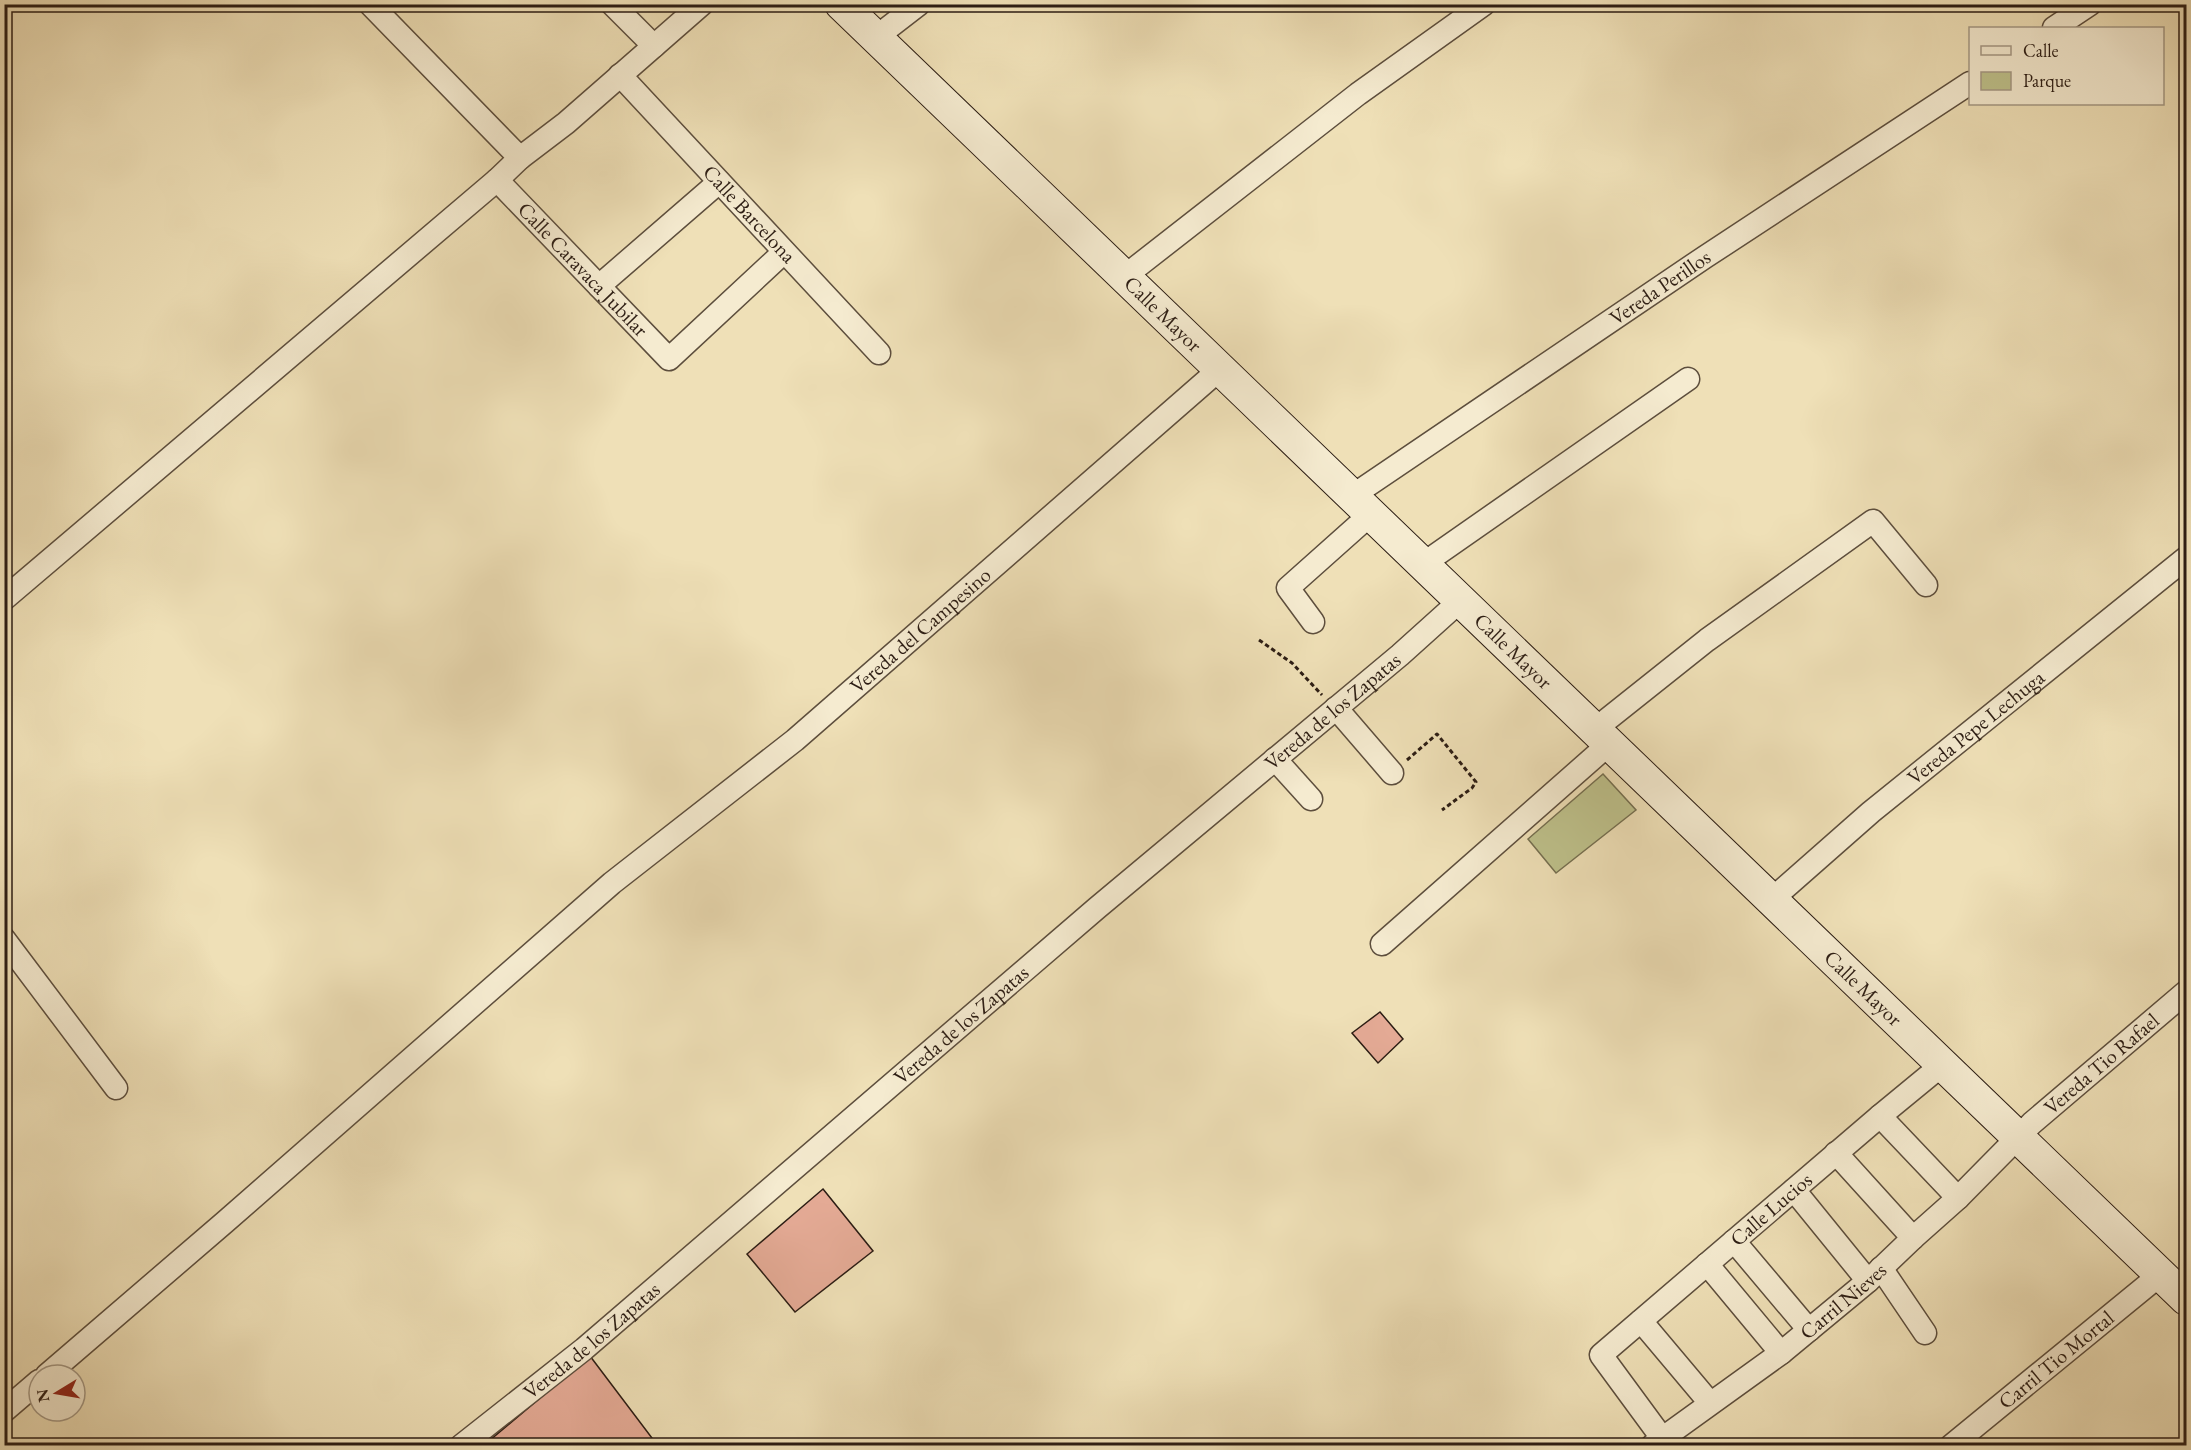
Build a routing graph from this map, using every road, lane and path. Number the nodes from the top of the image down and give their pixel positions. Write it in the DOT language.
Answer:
graph roads {
  1 [pos="370,4"];
  2 [pos="702,4"];
  3 [pos="841,4"];
  4 [pos="919,4"];
  5 [pos="1484,4"];
  6 [pos="2091,4"];
  7 [pos="613,5"];
  8 [pos="2056,27"];
  9 [pos="875,38"];
  10 [pos="654,46"];
  11 [pos="620,75"];
  12 [pos="1969,84"];
  13 [pos="520,158"];
  14 [pos="497,180"];
  15 [pos="719,182"];
  16 [pos="784,252"];
  17 [pos="1125,276"];
  18 [pos="599,286"];
  19 [pos="879,353"];
  20 [pos="1220,369"];
  21 [pos="1688,378"];
  22 [pos="1361,505"];
  23 [pos="2187,558"];
  24 [pos="1423,564"];
  25 [pos="1926,585"];
  26 [pos="4,599"];
  27 [pos="1461,601"];
  28 [pos="1314,622"];
  29 [pos="1260,640"];
  30 [pos="1336,708"];
  31 [pos="1601,737"];
  32 [pos="1275,759"];
  33 [pos="1392,773"];
  34 [pos="1311,800"];
  35 [pos="1442,810"];
  36 [pos="1771,900"];
  37 [pos="4,939"];
  38 [pos="1382,944"];
  39 [pos="2187,992"];
  40 [pos="1942,1065"];
  41 [pos="116,1088"];
  42 [pos="1880,1116"];
  43 [pos="2018,1138"];
  44 [pos="1836,1153"];
  45 [pos="1794,1190"];
  46 [pos="1958,1198"];
  47 [pos="1913,1238"];
  48 [pos="1734,1241"];
  49 [pos="1707,1264"];
  50 [pos="2161,1274"];
  51 [pos="1875,1275"];
  52 [pos="2187,1299"];
  53 [pos="1641,1321"];
  54 [pos="1809,1330"];
  55 [pos="1925,1333"];
  56 [pos="1781,1353"];
  57 [pos="60,1363"];
  58 [pos="27,1392"];
  59 [pos="1710,1403"];
  60 [pos="4,1411"];
  61 [pos="1657,1442"];
  62 [pos="461,1446"];
  63 [pos="1951,1446"];
  1 -- 13 [label="street"];
  2 -- 10 [label="street"];
  3 -- 9 [label="main road, Calle Mayor"];
  4 -- 9 [label="street"];
  5 -- 17 [label="street"];
  6 -- 8 [label="street"];
  7 -- 10 [label="street"];
  9 -- 17 [label="main road, Calle Mayor"];
  10 -- 11 [label="street"];
  11 -- 13 [label="street"];
  11 -- 15 [label="street, Calle Barcelona"];
  12 -- 22 [label="street, Vereda Perillos"];
  13 -- 14 [label="street"];
  14 -- 18 [label="street, Calle Caravaca Jubilar"];
  14 -- 26 [label="street"];
  15 -- 16 [label="street, Calle Barcelona"];
  15 -- 18 [label="street"];
  16 -- 18 [label="street, Calle Caravaca Jubilar"];
  16 -- 19 [label="street, Calle Barcelona"];
  17 -- 20 [label="main road, Calle Mayor"];
  20 -- 22 [label="main road, Calle Mayor"];
  20 -- 57 [label="street, Vereda del Campesino"];
  21 -- 24 [label="street"];
  22 -- 24 [label="main road, Calle Mayor"];
  22 -- 28 [label="street, Vereda Perillos"];
  23 -- 36 [label="street, Vereda Pepe Lechuga"];
  24 -- 27 [label="main road, Calle Mayor"];
  25 -- 31 [label="street"];
  27 -- 30 [label="street, Vereda de los Zapatas"];
  27 -- 31 [label="main road, Calle Mayor"];
  29 -- 30 [label="path"];
  30 -- 32 [label="street, Vereda de los Zapatas"];
  30 -- 33 [label="street"];
  31 -- 36 [label="main road, Calle Mayor"];
  31 -- 38 [label="street"];
  32 -- 34 [label="street"];
  32 -- 62 [label="street, Vereda de los Zapatas"];
  33 -- 35 [label="path"];
  36 -- 40 [label="main road, Calle Mayor"];
  37 -- 41 [label="street"];
  39 -- 43 [label="street, Vereda Tio Rafael"];
  40 -- 42 [label="street, Calle Lucios"];
  40 -- 43 [label="main road, Calle Mayor"];
  42 -- 44 [label="street, Calle Lucios"];
  42 -- 46 [label="street"];
  43 -- 46 [label="street, Carril Nieves"];
  43 -- 50 [label="main road, Calle Mayor"];
  44 -- 45 [label="street, Calle Lucios"];
  44 -- 47 [label="street"];
  45 -- 48 [label="street, Calle Lucios"];
  45 -- 51 [label="street"];
  46 -- 47 [label="street, Carril Nieves"];
  47 -- 51 [label="street, Carril Nieves"];
  48 -- 49 [label="street, Calle Lucios"];
  48 -- 54 [label="street"];
  49 -- 53 [label="street, Calle Lucios"];
  49 -- 56 [label="street"];
  50 -- 52 [label="main road, Calle Mayor"];
  50 -- 63 [label="street, Carril Tio Mortal"];
  51 -- 54 [label="street, Carril Nieves"];
  51 -- 55 [label="street"];
  53 -- 59 [label="street"];
  53 -- 61 [label="street, Calle Lucios"];
  54 -- 56 [label="street, Carril Nieves"];
  56 -- 59 [label="street, Carril Nieves"];
  58 -- 60 [label="street"];
  59 -- 61 [label="street, Carril Nieves"];
}
